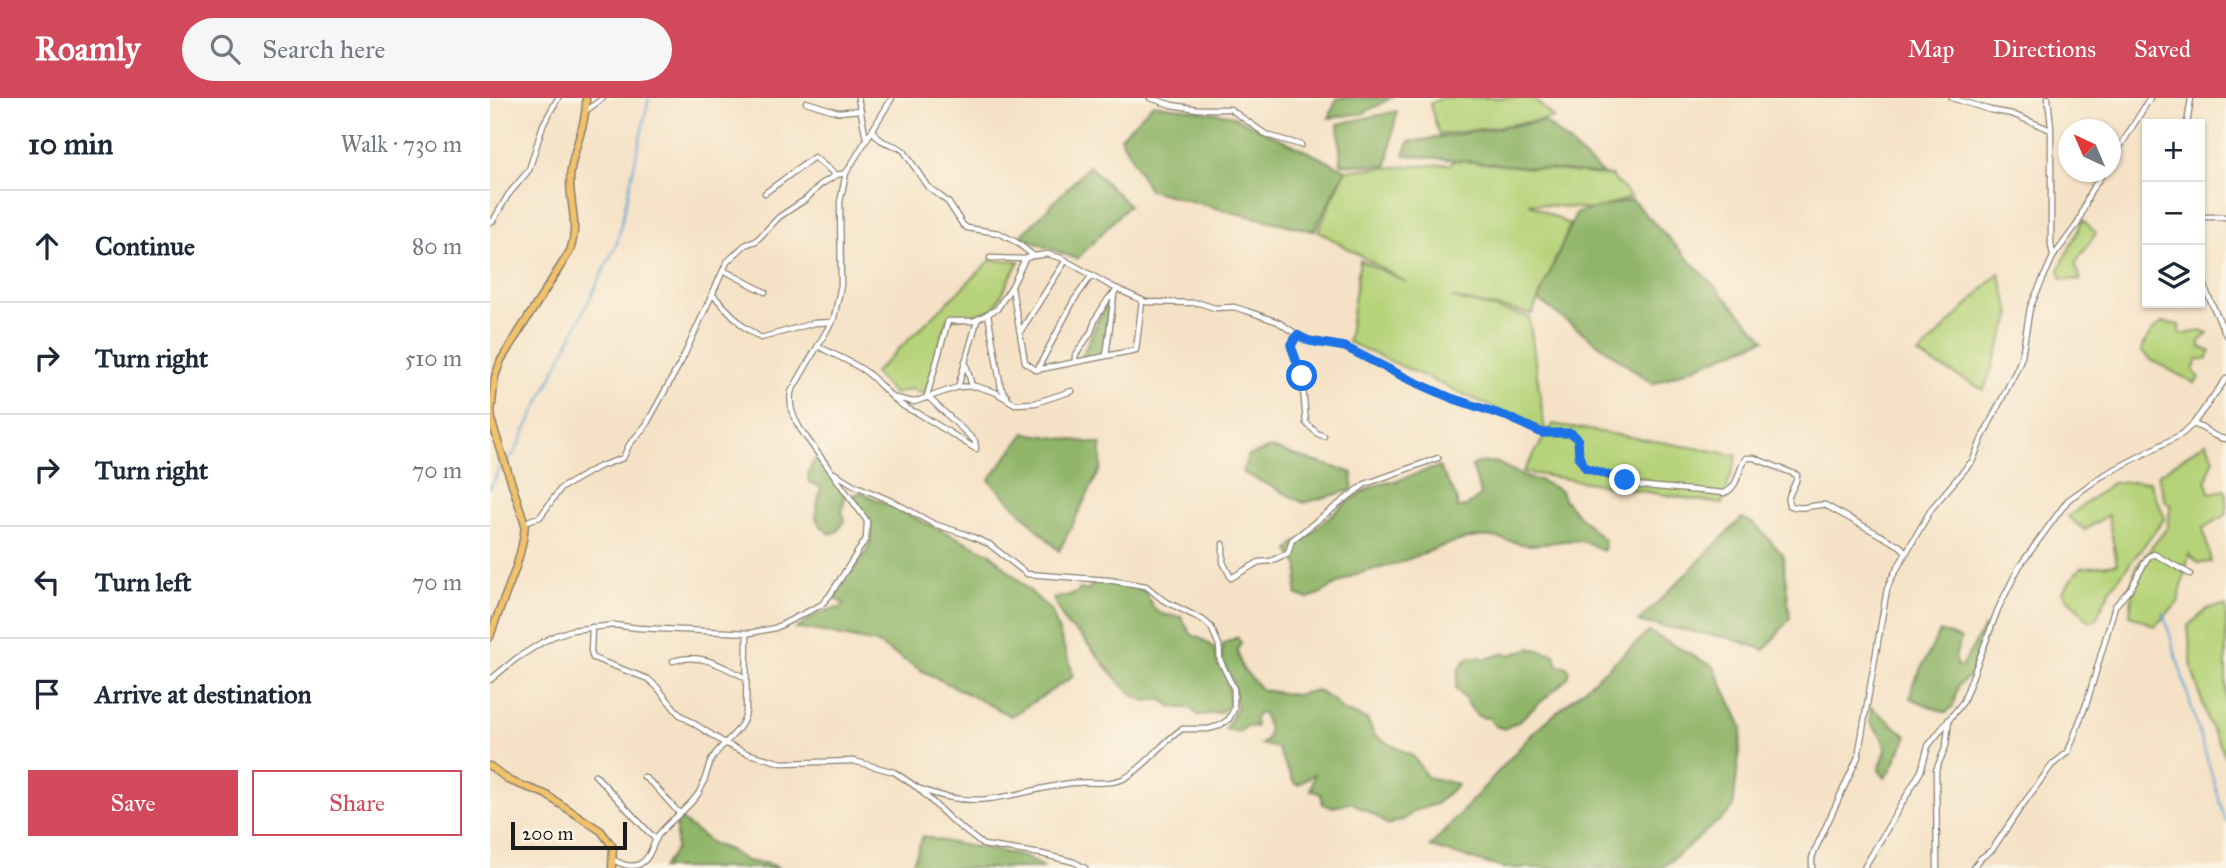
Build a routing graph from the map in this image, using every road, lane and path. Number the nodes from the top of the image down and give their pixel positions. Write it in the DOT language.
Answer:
graph roads {
  1 [pos="558,98"];
  2 [pos="586,98"];
  3 [pos="603,98"];
  4 [pos="858,98"];
  5 [pos="892,98"];
  6 [pos="1150,98"];
  7 [pos="1952,98"];
  8 [pos="2048,98"];
  9 [pos="2150,98"];
  10 [pos="2191,98"];
  11 [pos="806,102"];
  12 [pos="861,110"];
  13 [pos="586,111"];
  14 [pos="2188,119"];
  15 [pos="2051,130"];
  16 [pos="873,131"];
  17 [pos="867,139"];
  18 [pos="1301,145"];
  19 [pos="2121,145"];
  20 [pos="846,173"];
  21 [pos="836,174"];
  22 [pos="2097,182"];
  23 [pos="765,193"];
  24 [pos="2205,217"];
  25 [pos="2226,217"];
  26 [pos="490,222"];
  27 [pos="1032,255"];
  28 [pos="2053,257"];
  29 [pos="990,258"];
  30 [pos="1026,259"];
  31 [pos="1066,260"];
  32 [pos="723,270"];
  33 [pos="1091,275"];
  34 [pos="2205,286"];
  35 [pos="1011,288"];
  36 [pos="765,292"];
  37 [pos="1116,292"];
  38 [pos="712,294"];
  39 [pos="1142,301"];
  40 [pos="988,314"];
  41 [pos="977,319"];
  42 [pos="832,322"];
  43 [pos="1020,333"];
  44 [pos="1297,335"];
  45 [pos="2226,335"];
  46 [pos="818,346"];
  47 [pos="1106,356"];
  48 [pos="965,360"];
  49 [pos="1075,360"];
  50 [pos="1037,370"];
  51 [pos="495,377"];
  52 [pos="2226,379"];
  53 [pos="972,386"];
  54 [pos="490,387"];
  55 [pos="958,387"];
  56 [pos="1072,391"];
  57 [pos="927,396"];
  58 [pos="894,397"];
  59 [pos="1009,400"];
  60 [pos="2193,424"];
  61 [pos="1324,436"];
  62 [pos="2226,439"];
  63 [pos="1438,458"];
  64 [pos="830,470"];
  65 [pos="525,524"];
  66 [pos="1223,544"];
  67 [pos="1906,552"];
  68 [pos="2190,574"];
  69 [pos="592,627"];
  70 [pos="747,633"];
  71 [pos="490,637"];
  72 [pos="673,661"];
  73 [pos="746,678"];
  74 [pos="490,680"];
  75 [pos="1950,719"];
  76 [pos="726,744"];
  77 [pos="490,766"];
  78 [pos="595,775"];
  79 [pos="644,777"];
  80 [pos="918,788"];
  81 [pos="679,813"];
  82 [pos="656,839"];
  83 [pos="614,860"];
  84 [pos="612,868"];
  85 [pos="1085,868"];
  86 [pos="1812,868"];
  87 [pos="1864,868"];
  88 [pos="1937,868"];
  89 [pos="1973,868"];
  1 -- 26 [label="street"];
  2 -- 13 [label="main road"];
  3 -- 13 [label="street"];
  4 -- 12 [label="street"];
  5 -- 16 [label="street"];
  6 -- 18 [label="street"];
  7 -- 15 [label="street"];
  8 -- 15 [label="street"];
  9 -- 19 [label="street"];
  10 -- 14 [label="street"];
  11 -- 12 [label="street"];
  12 -- 17 [label="street"];
  13 -- 51 [label="main road"];
  15 -- 28 [label="street"];
  16 -- 17 [label="street"];
  16 -- 27 [label="street"];
  17 -- 20 [label="street"];
  20 -- 21 [label="street"];
  20 -- 42 [label="street"];
  21 -- 23 [label="street"];
  21 -- 32 [label="street"];
  22 -- 28 [label="street"];
  24 -- 25 [label="street"];
  27 -- 30 [label="street"];
  27 -- 31 [label="street"];
  28 -- 67 [label="street"];
  29 -- 30 [label="street"];
  30 -- 35 [label="street"];
  31 -- 33 [label="street"];
  31 -- 43 [label="street"];
  32 -- 36 [label="street"];
  32 -- 38 [label="street"];
  33 -- 37 [label="street"];
  33 -- 50 [label="street"];
  34 -- 45 [label="street"];
  35 -- 40 [label="street"];
  35 -- 43 [label="street"];
  37 -- 39 [label="street"];
  37 -- 47 [label="street"];
  37 -- 49 [label="street"];
  38 -- 42 [label="street"];
  38 -- 65 [label="street"];
  39 -- 44 [label="street"];
  39 -- 47 [label="street"];
  40 -- 41 [label="street"];
  40 -- 59 [label="street"];
  41 -- 48 [label="street"];
  41 -- 57 [label="street"];
  42 -- 46 [label="street"];
  43 -- 50 [label="street"];
  44 -- 61 [label="street"];
  44 -- 67 [label="street"];
  46 -- 58 [label="street"];
  46 -- 64 [label="street"];
  47 -- 50 [label="street"];
  48 -- 53 [label="street"];
  48 -- 55 [label="street"];
  51 -- 54 [label="main road"];
  51 -- 65 [label="main road"];
  52 -- 60 [label="street"];
  53 -- 55 [label="street"];
  53 -- 59 [label="street"];
  55 -- 57 [label="street"];
  56 -- 59 [label="street"];
  57 -- 58 [label="street"];
  57 -- 58 [label="street"];
  60 -- 62 [label="street"];
  60 -- 75 [label="street"];
  63 -- 66 [label="street"];
  64 -- 70 [label="street"];
  64 -- 80 [label="street"];
  65 -- 71 [label="main road"];
  67 -- 86 [label="street"];
  68 -- 89 [label="street"];
  69 -- 70 [label="street"];
  69 -- 74 [label="street"];
  69 -- 76 [label="street"];
  70 -- 73 [label="street"];
  72 -- 73 [label="street"];
  73 -- 76 [label="street"];
  75 -- 87 [label="street"];
  75 -- 88 [label="street"];
  76 -- 80 [label="street"];
  76 -- 81 [label="street"];
  77 -- 83 [label="main road"];
  78 -- 82 [label="street"];
  79 -- 81 [label="street"];
  80 -- 85 [label="street"];
  81 -- 82 [label="street"];
  82 -- 83 [label="street"];
  83 -- 84 [label="main road"];
}
